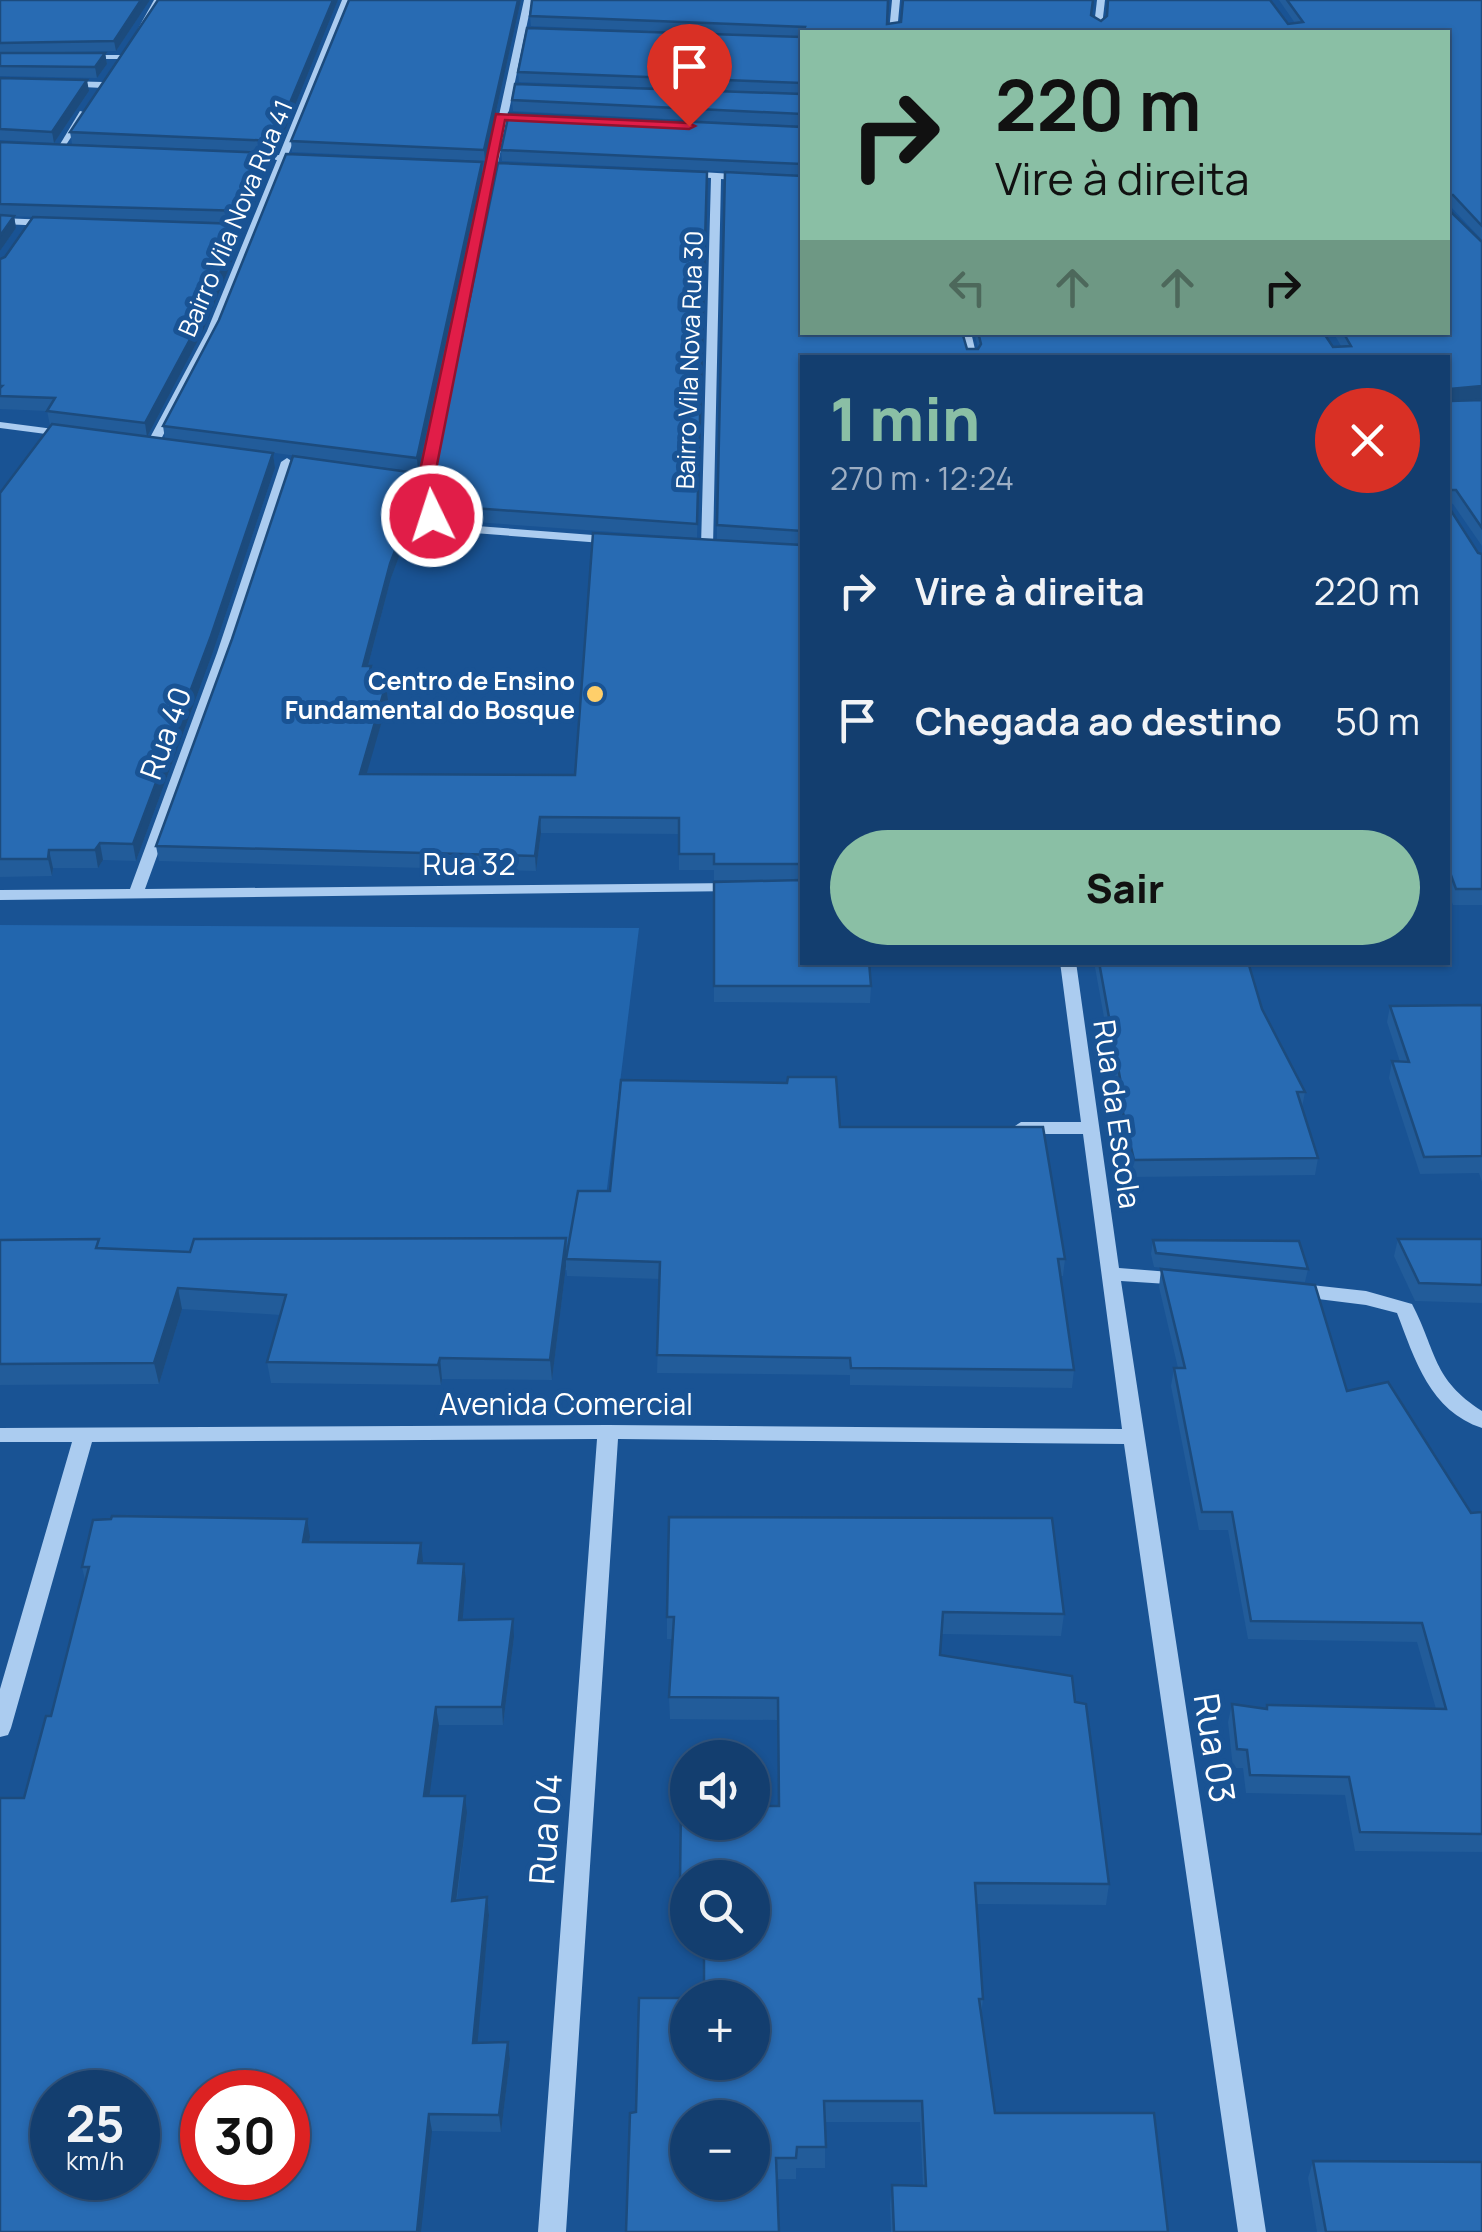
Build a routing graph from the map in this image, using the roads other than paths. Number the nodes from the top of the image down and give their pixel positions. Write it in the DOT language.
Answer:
graph roads {
  1 [pos="158,0"];
  2 [pos="346,0"];
  3 [pos="528,0"];
  4 [pos="896,0"];
  5 [pos="1101,0"];
  6 [pos="1098,26"];
  7 [pos="893,30"];
  8 [pos="522,32"];
  9 [pos="541,32"];
  10 [pos="122,57"];
  11 [pos="70,58"];
  12 [pos="51,84"];
  13 [pos="102,86"];
  14 [pos="508,88"];
  15 [pos="528,89"];
  16 [pos="500,116"];
  17 [pos="520,118"];
  18 [pos="40,148"];
  19 [pos="60,149"];
  20 [pos="78,150"];
  21 [pos="228,156"];
  22 [pos="284,158"];
  23 [pos="322,159"];
  24 [pos="474,165"];
  25 [pos="493,166"];
  26 [pos="511,167"];
  27 [pos="679,174"];
  28 [pos="716,176"];
  29 [pos="768,179"];
  30 [pos="0,221"];
  31 [pos="30,222"];
  32 [pos="66,224"];
  33 [pos="232,230"];
  34 [pos="251,230"];
  35 [pos="20,236"];
  36 [pos="0,425"];
  37 [pos="50,432"];
  38 [pos="84,437"];
  39 [pos="134,444"];
  40 [pos="38,447"];
  41 [pos="151,447"];
  42 [pos="170,449"];
  43 [pos="268,460"];
  44 [pos="287,462"];
  45 [pos="304,464"];
  46 [pos="409,478"];
  47 [pos="426,480"];
  48 [pos="629,541"];
  49 [pos="688,544"];
  50 [pos="707,546"];
  51 [pos="726,547"];
  52 [pos="744,888"];
  53 [pos="136,893"];
  54 [pos="0,895"];
  55 [pos="1068,965"];
  56 [pos="1091,1128"];
  57 [pos="996,1129"];
  58 [pos="1114,1274"];
  59 [pos="1210,1281"];
  60 [pos="1276,1288"];
  61 [pos="1482,1421"];
  62 [pos="608,1432"];
  63 [pos="84,1434"];
  64 [pos="0,1435"];
  65 [pos="1132,1437"];
  66 [pos="0,1728"];
  67 [pos="552,2232"];
  68 [pos="1252,2232"];
  1 -- 10 [label="street"];
  2 -- 22 [label="street, Bairro Vila Nova Rua 41"];
  3 -- 8 [label="street"];
  4 -- 7 [label="street"];
  5 -- 6 [label="street"];
  8 -- 9 [label="street"];
  8 -- 14 [label="street"];
  10 -- 11 [label="street"];
  10 -- 13 [label="street"];
  12 -- 13 [label="street"];
  13 -- 19 [label="street"];
  14 -- 15 [label="street"];
  14 -- 16 [label="street"];
  16 -- 17 [label="street"];
  16 -- 25 [label="street"];
  18 -- 19 [label="street"];
  19 -- 20 [label="street"];
  21 -- 22 [label="street"];
  22 -- 23 [label="street"];
  22 -- 34 [label="street, Bairro Vila Nova Rua 41"];
  24 -- 25 [label="street"];
  25 -- 26 [label="street"];
  25 -- 47 [label="street"];
  27 -- 28 [label="street"];
  28 -- 29 [label="street"];
  28 -- 50 [label="street, Bairro Vila Nova Rua 30"];
  30 -- 31 [label="street"];
  31 -- 32 [label="street"];
  31 -- 35 [label="street"];
  33 -- 34 [label="street"];
  34 -- 41 [label="street, Bairro Vila Nova Rua 41"];
  36 -- 37 [label="street"];
  37 -- 38 [label="street"];
  37 -- 40 [label="street"];
  39 -- 41 [label="street"];
  41 -- 42 [label="street"];
  43 -- 44 [label="street"];
  44 -- 45 [label="street"];
  44 -- 53 [label="street, Rua 40"];
  46 -- 47 [label="street"];
  47 -- 48 [label="street"];
  49 -- 50 [label="street"];
  50 -- 51 [label="street"];
  52 -- 53 [label="street, Rua 32"];
  53 -- 54 [label="street"];
  55 -- 56 [label="street, Rua da Escola"];
  56 -- 57 [label="street"];
  56 -- 58 [label="street, Rua da Escola"];
  58 -- 59 [label="street"];
  58 -- 65 [label="street, Rua 03"];
  60 -- 61 [label="street"];
  62 -- 63 [label="street, Avenida Comercial"];
  62 -- 65 [label="street, Avenida Comercial"];
  62 -- 67 [label="street, Rua 04"];
  63 -- 64 [label="street, Avenida Comercial"];
  63 -- 66 [label="street"];
  65 -- 68 [label="street, Rua 03"];
}
